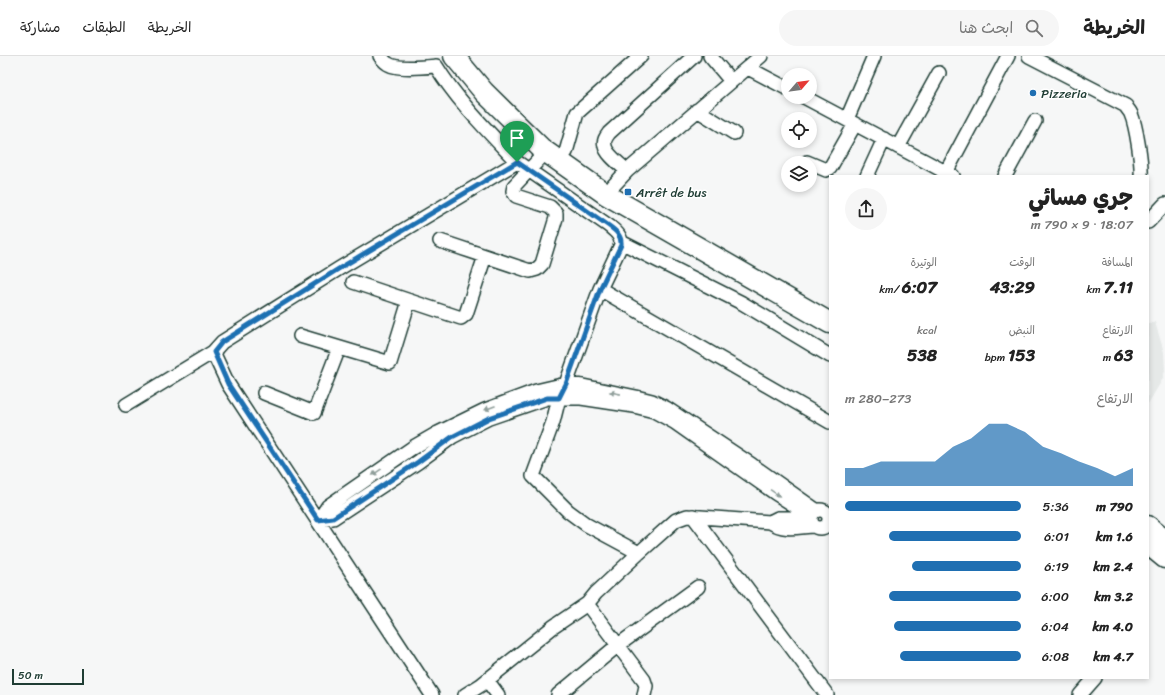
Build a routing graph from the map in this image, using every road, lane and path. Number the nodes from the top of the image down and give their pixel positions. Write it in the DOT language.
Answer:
graph roads {
  1 [pos="380,56"];
  2 [pos="453,56"];
  3 [pos="471,56"];
  4 [pos="641,56"];
  5 [pos="694,56"];
  6 [pos="710,56"];
  7 [pos="761,56"];
  8 [pos="874,56"];
  9 [pos="1008,56"];
  10 [pos="1029,56"];
  11 [pos="436,66"];
  12 [pos="748,68"];
  13 [pos="939,73"];
  14 [pos="731,81"];
  15 [pos="781,84"];
  16 [pos="817,104"];
  17 [pos="697,110"];
  18 [pos="851,121"];
  19 [pos="1035,122"];
  20 [pos="734,133"];
  21 [pos="884,140"];
  22 [pos="898,147"];
  23 [pos="546,152"];
  24 [pos="566,152"];
  25 [pos="517,162"];
  26 [pos="817,166"];
  27 [pos="528,171"];
  28 [pos="866,175"];
  29 [pos="948,175"];
  30 [pos="1006,175"];
  31 [pos="1141,175"];
  32 [pos="620,179"];
  33 [pos="1165,204"];
  34 [pos="1149,221"];
  35 [pos="440,241"];
  36 [pos="621,242"];
  37 [pos="485,256"];
  38 [pos="353,282"];
  39 [pos="600,289"];
  40 [pos="408,301"];
  41 [pos="829,309"];
  42 [pos="829,322"];
  43 [pos="300,336"];
  44 [pos="339,348"];
  45 [pos="214,352"];
  46 [pos="829,355"];
  47 [pos="566,384"];
  48 [pos="264,394"];
  49 [pos="559,398"];
  50 [pos="126,405"];
  51 [pos="829,421"];
  52 [pos="693,516"];
  53 [pos="820,519"];
  54 [pos="318,520"];
  55 [pos="1149,527"];
  56 [pos="1165,541"];
  57 [pos="1149,545"];
  58 [pos="639,553"];
  59 [pos="1165,558"];
  60 [pos="698,587"];
  61 [pos="587,604"];
  62 [pos="617,646"];
  63 [pos="1093,679"];
  64 [pos="487,680"];
  65 [pos="432,695"];
  66 [pos="465,695"];
  67 [pos="498,695"];
  68 [pos="558,695"];
  69 [pos="644,695"];
  70 [pos="827,695"];
  71 [pos="1080,695"];
  1 -- 11 [label="street"];
  2 -- 11 [label="street"];
  2 -- 23 [label="highway"];
  3 -- 24 [label="highway"];
  4 -- 24 [label="street"];
  5 -- 32 [label="street"];
  6 -- 14 [label="street"];
  7 -- 12 [label="street"];
  8 -- 18 [label="street"];
  9 -- 29 [label="street"];
  10 -- 31 [label="street"];
  11 -- 25 [label="street"];
  12 -- 14 [label="street"];
  12 -- 15 [label="street"];
  13 -- 22 [label="street"];
  14 -- 17 [label="street"];
  16 -- 18 [label="street"];
  17 -- 20 [label="street"];
  17 -- 32 [label="street"];
  18 -- 21 [label="street"];
  18 -- 26 [label="street"];
  19 -- 30 [label="street"];
  21 -- 22 [label="street"];
  21 -- 28 [label="street"];
  22 -- 29 [label="street"];
  23 -- 27 [label="street"];
  23 -- 42 [label="highway"];
  24 -- 32 [label="highway"];
  25 -- 27 [label="street"];
  25 -- 45 [label="street"];
  27 -- 36 [label="street"];
  27 -- 37 [label="street"];
  32 -- 41 [label="highway"];
  33 -- 34 [label="street"];
  35 -- 37 [label="street"];
  36 -- 39 [label="street"];
  36 -- 46 [label="street"];
  37 -- 40 [label="street"];
  38 -- 40 [label="street"];
  39 -- 47 [label="street"];
  39 -- 51 [label="street"];
  40 -- 44 [label="street"];
  43 -- 44 [label="street"];
  44 -- 48 [label="street"];
  45 -- 50 [label="street"];
  45 -- 54 [label="street"];
  47 -- 49 [label="street"];
  53 -- 47 [label="street, one-way"];
  47 -- 54 [label="street, one-way"];
  49 -- 53 [label="street, one-way"];
  49 -- 54 [label="street"];
  49 -- 58 [label="street"];
  52 -- 53 [label="street"];
  52 -- 58 [label="street"];
  52 -- 70 [label="street"];
  54 -- 65 [label="street"];
  55 -- 56 [label="highway"];
  57 -- 59 [label="highway"];
  58 -- 61 [label="street"];
  60 -- 62 [label="street"];
  61 -- 62 [label="street"];
  61 -- 64 [label="street"];
  62 -- 68 [label="street"];
  62 -- 69 [label="street"];
  63 -- 71 [label="street"];
  64 -- 66 [label="street"];
  64 -- 67 [label="street"];
}
